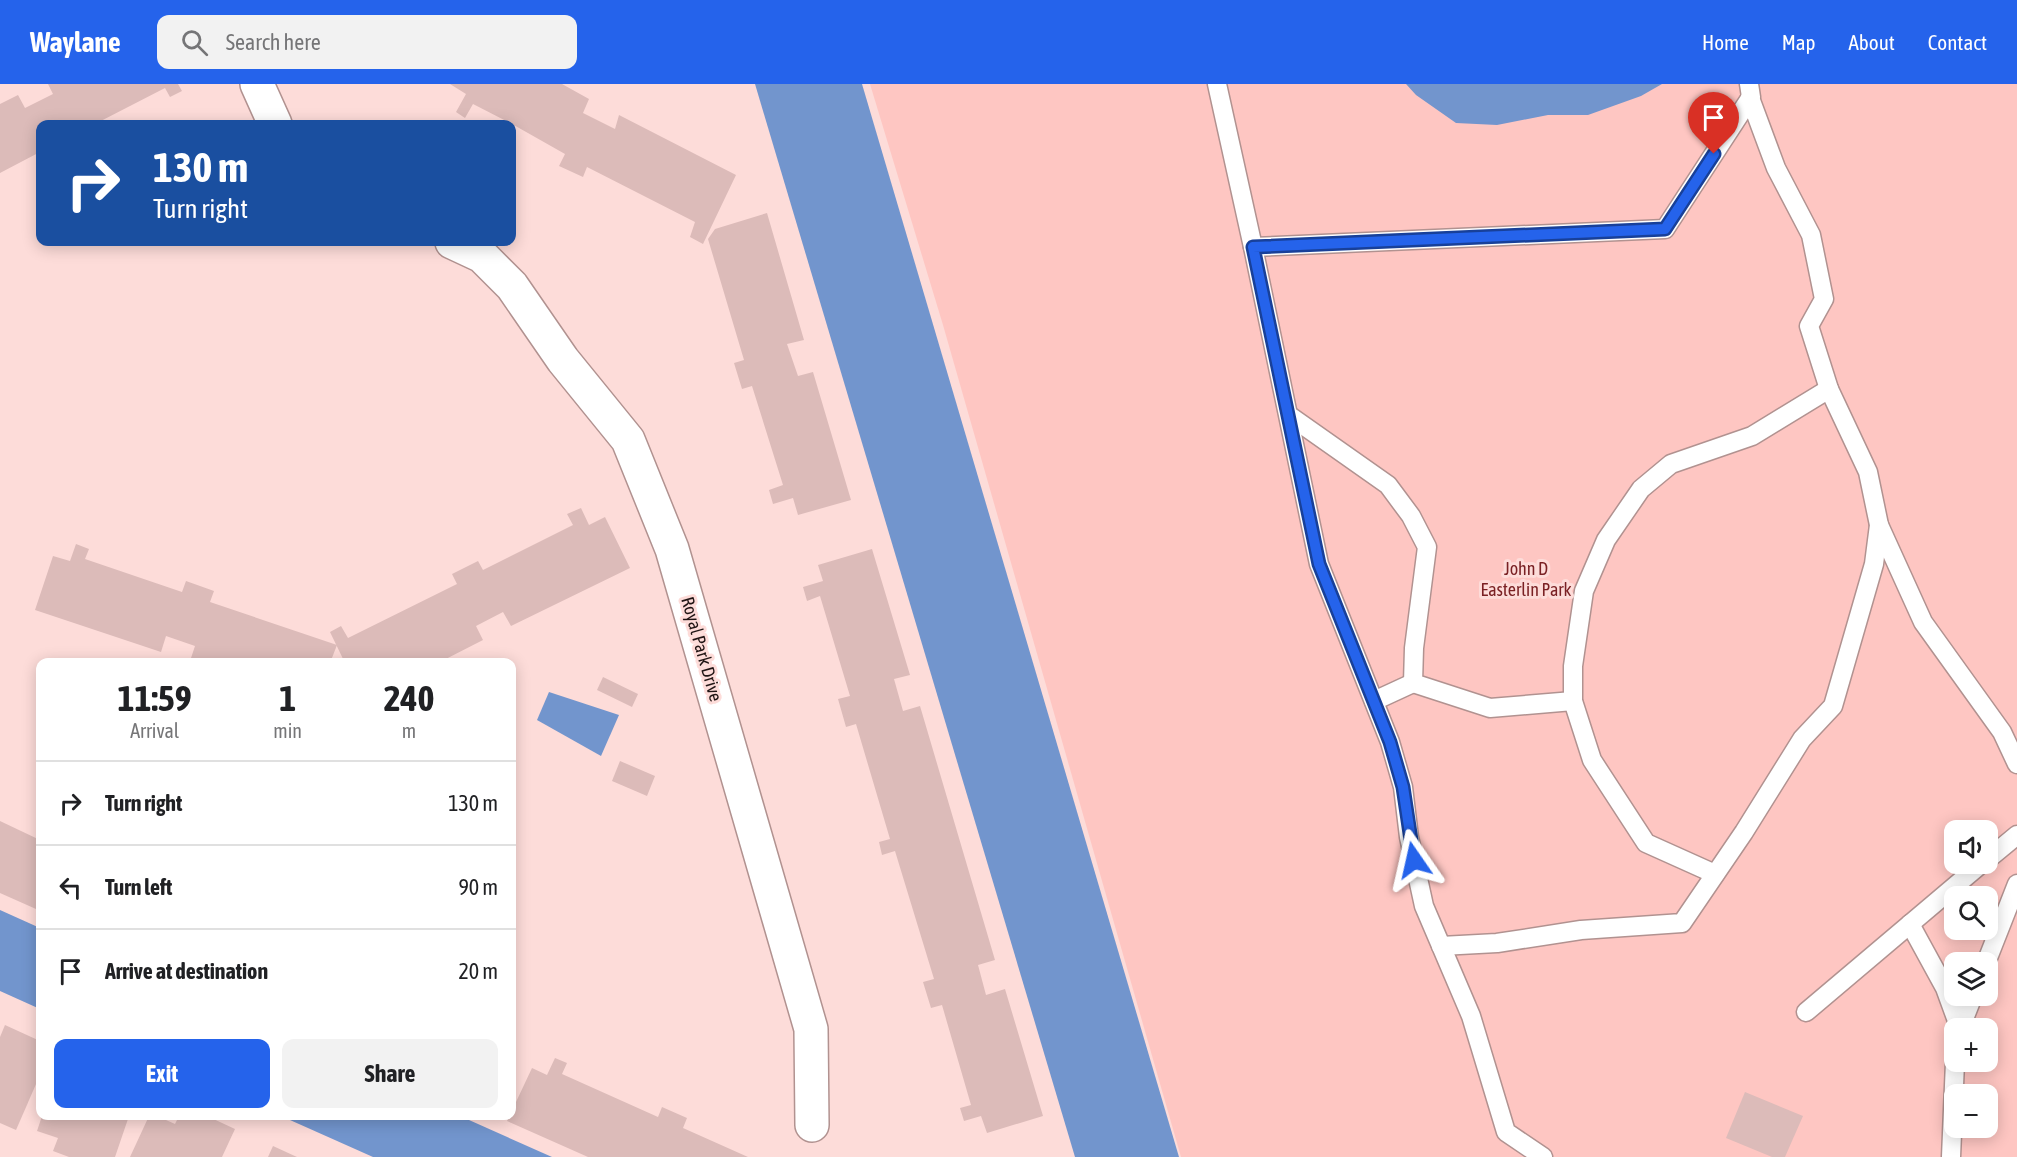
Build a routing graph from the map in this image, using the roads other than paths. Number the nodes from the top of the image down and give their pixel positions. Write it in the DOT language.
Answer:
graph roads {
  1 [pos="257,84"];
  2 [pos="1217,84"];
  3 [pos="1750,91"];
  4 [pos="273,120"];
  5 [pos="461,246"];
  6 [pos="1253,247"];
  7 [pos="1829,389"];
  8 [pos="1290,416"];
  9 [pos="1879,525"];
  10 [pos="1413,683"];
  11 [pos="1374,701"];
  12 [pos="1573,701"];
  13 [pos="2017,764"];
  14 [pos="2017,835"];
  15 [pos="1998,851"];
  16 [pos="1715,874"];
  17 [pos="1969,874"];
  18 [pos="2017,884"];
  19 [pos="1910,924"];
  20 [pos="1441,946"];
  21 [pos="1990,952"];
  22 [pos="1806,1012"];
  23 [pos="1956,1018"];
  24 [pos="1955,1072"];
  25 [pos="812,1125"];
  26 [pos="1543,1157"];
  27 [pos="1951,1157"];
  1 -- 4 [label="street"];
  2 -- 6 [label="lane"];
  3 -- 6 [label="lane"];
  3 -- 7 [label="lane"];
  5 -- 25 [label="street, Royal Park Drive"];
  6 -- 8 [label="lane"];
  7 -- 9 [label="lane"];
  7 -- 12 [label="lane"];
  8 -- 10 [label="lane"];
  8 -- 11 [label="lane"];
  9 -- 13 [label="lane"];
  9 -- 16 [label="lane"];
  10 -- 11 [label="lane"];
  10 -- 12 [label="lane"];
  11 -- 20 [label="lane"];
  12 -- 16 [label="lane"];
  14 -- 15 [label="lane"];
  16 -- 20 [label="lane"];
  17 -- 19 [label="lane"];
  18 -- 21 [label="lane"];
  19 -- 22 [label="lane"];
  19 -- 23 [label="lane"];
  20 -- 26 [label="lane"];
  24 -- 27 [label="lane"];
}
